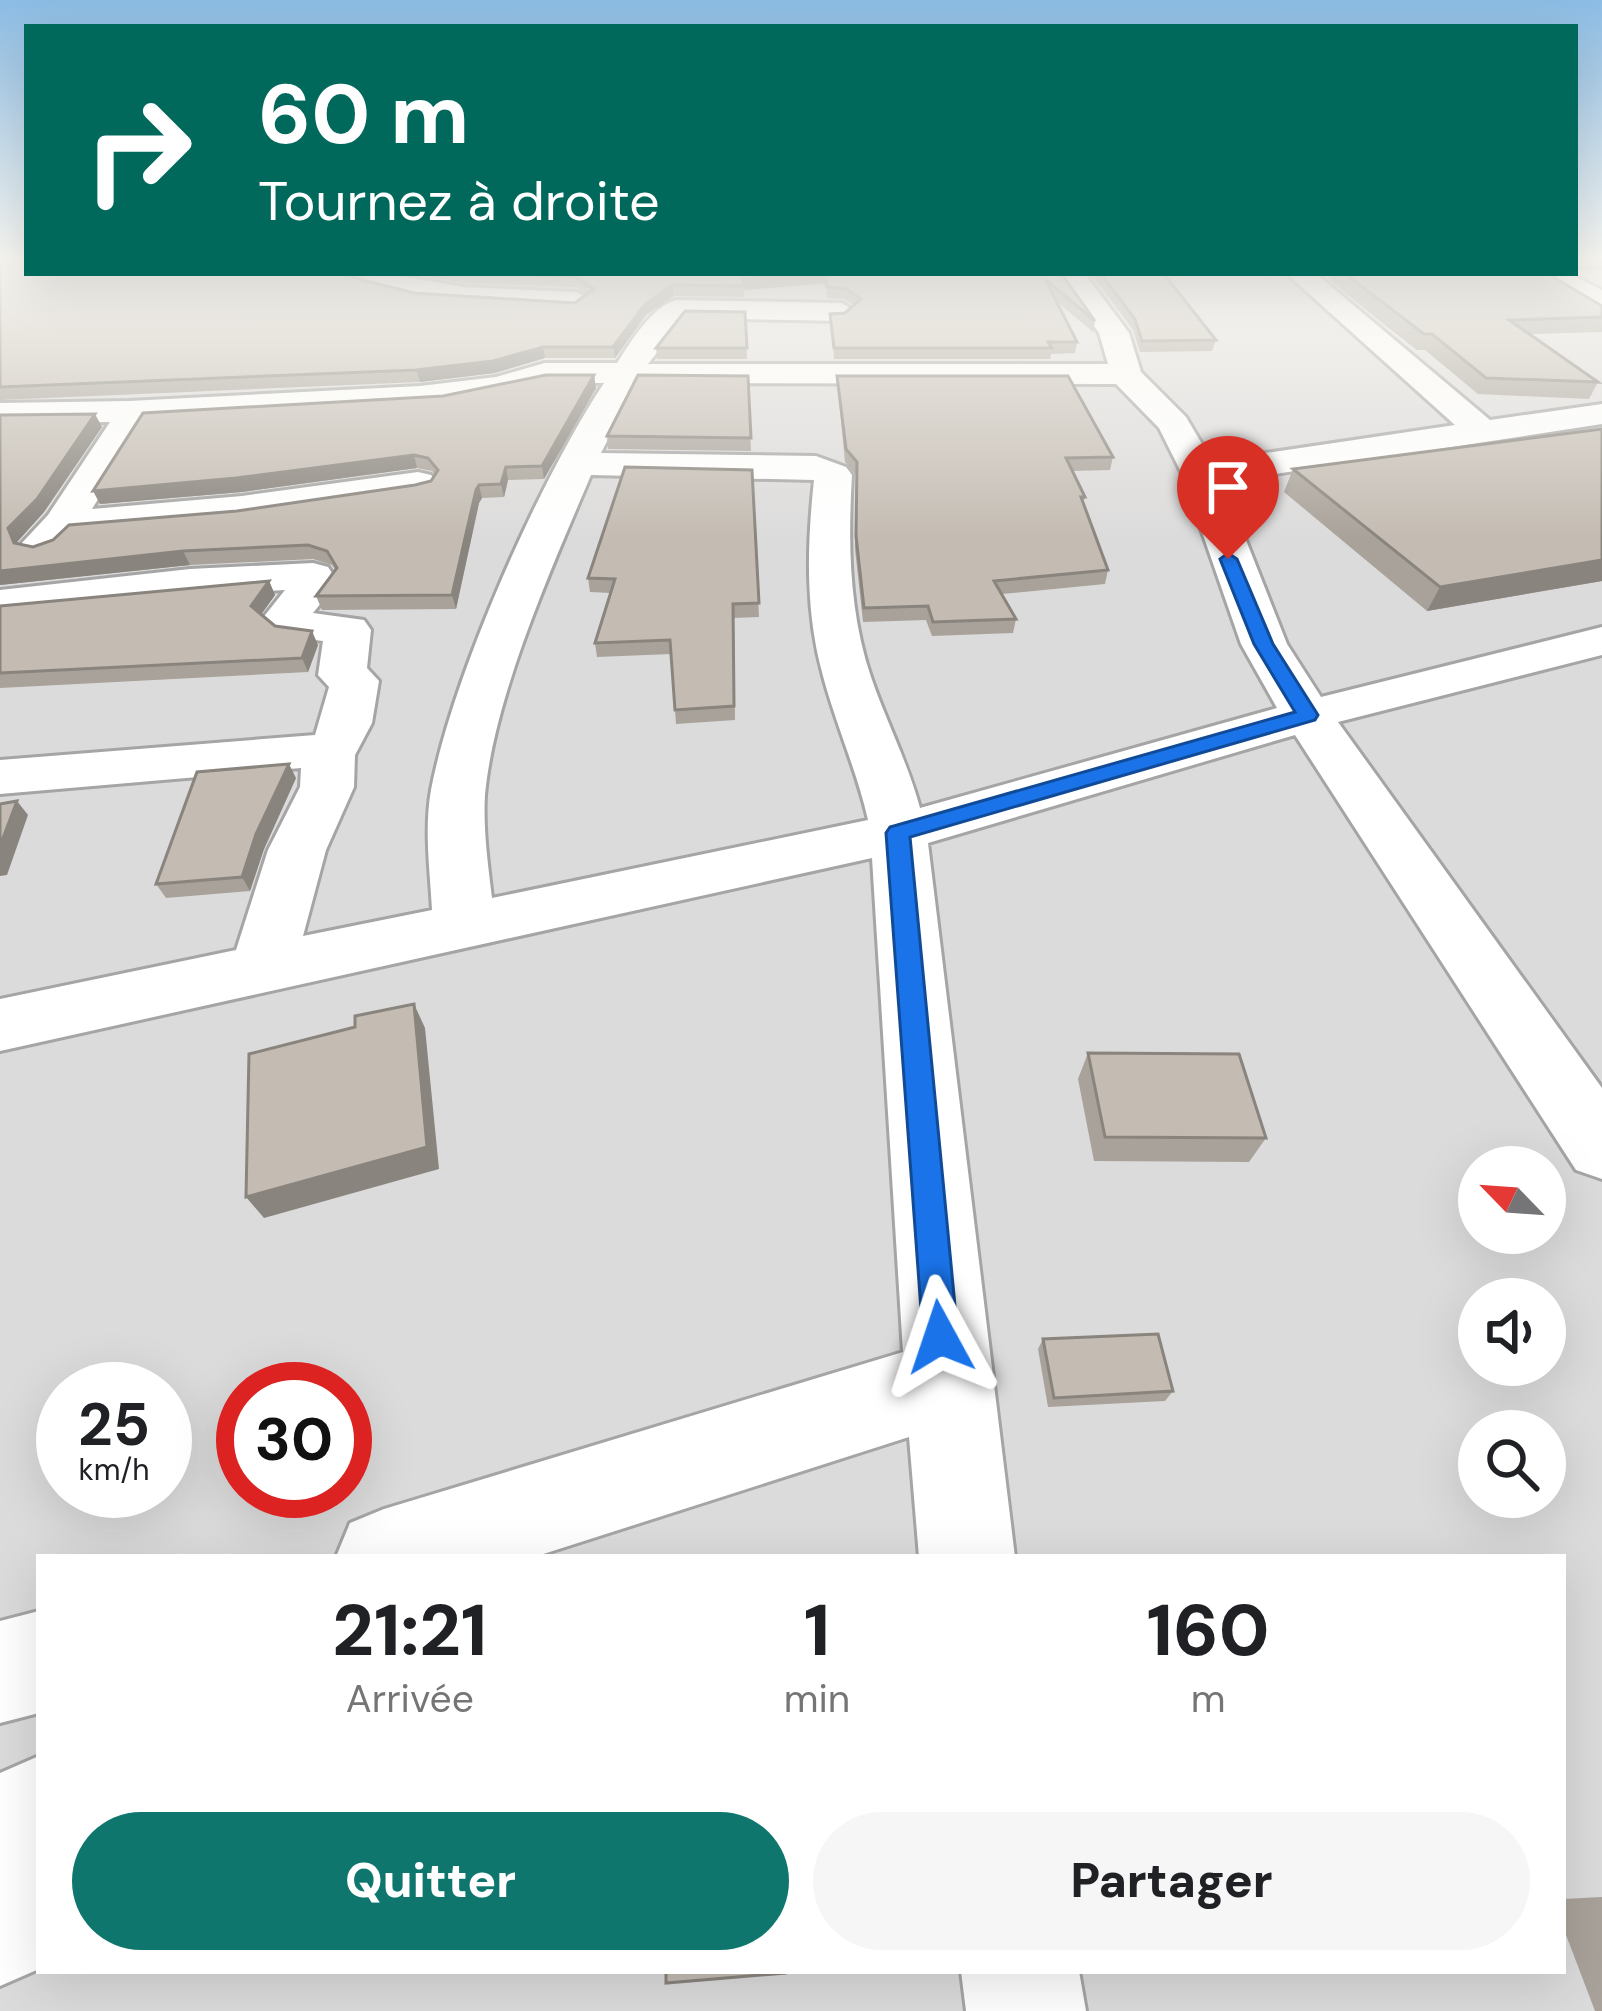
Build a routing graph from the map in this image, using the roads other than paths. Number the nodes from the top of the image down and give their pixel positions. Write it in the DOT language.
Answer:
graph roads {
  1 [pos="555,351"];
  2 [pos="640,351"];
  3 [pos="843,351"];
  4 [pos="1122,351"];
  5 [pos="1389,351"];
  6 [pos="622,372"];
  7 [pos="545,373"];
  8 [pos="845,374"];
  9 [pos="1124,374"];
  10 [pos="135,411"];
  11 [pos="0,413"];
  12 [pos="1602,414"];
  13 [pos="1483,432"];
  14 [pos="580,464"];
  15 [pos="1201,474"];
  16 [pos="418,483"];
  17 [pos="63,523"];
  18 [pos="0,580"];
  19 [pos="0,603"];
  20 [pos="1602,641"];
  21 [pos="1307,715"];
  22 [pos="329,748"];
  23 [pos="0,777"];
  24 [pos="898,833"];
  25 [pos="463,924"];
  26 [pos="262,967"];
  27 [pos="0,1024"];
  28 [pos="1602,1147"];
  29 [pos="944,1383"];
  30 [pos="394,1554"];
  31 [pos="967,1554"];
  32 [pos="36,1663"];
  33 [pos="0,1672"];
  34 [pos="36,1819"];
  35 [pos="0,1928"];
  36 [pos="1020,1974"];
  37 [pos="1026,2011"];
  1 -- 7 [label="street"];
  2 -- 6 [label="street"];
  3 -- 8 [label="street"];
  4 -- 9 [label="street"];
  5 -- 13 [label="street"];
  6 -- 7 [label="street"];
  6 -- 8 [label="street"];
  6 -- 14 [label="street"];
  7 -- 10 [label="street"];
  8 -- 9 [label="street"];
  9 -- 15 [label="street"];
  10 -- 11 [label="street"];
  10 -- 17 [label="street"];
  12 -- 13 [label="street"];
  13 -- 15 [label="street"];
  14 -- 24 [label="street"];
  14 -- 25 [label="street"];
  15 -- 21 [label="street"];
  16 -- 17 [label="street"];
  17 -- 18 [label="street"];
  19 -- 22 [label="street"];
  20 -- 21 [label="street"];
  21 -- 24 [label="street"];
  21 -- 28 [label="street"];
  22 -- 23 [label="street"];
  22 -- 26 [label="street"];
  24 -- 25 [label="street"];
  24 -- 29 [label="street"];
  25 -- 26 [label="street"];
  26 -- 27 [label="street"];
  29 -- 30 [label="street"];
  29 -- 31 [label="street"];
  32 -- 33 [label="street"];
  34 -- 35 [label="street"];
  36 -- 37 [label="street"];
}
